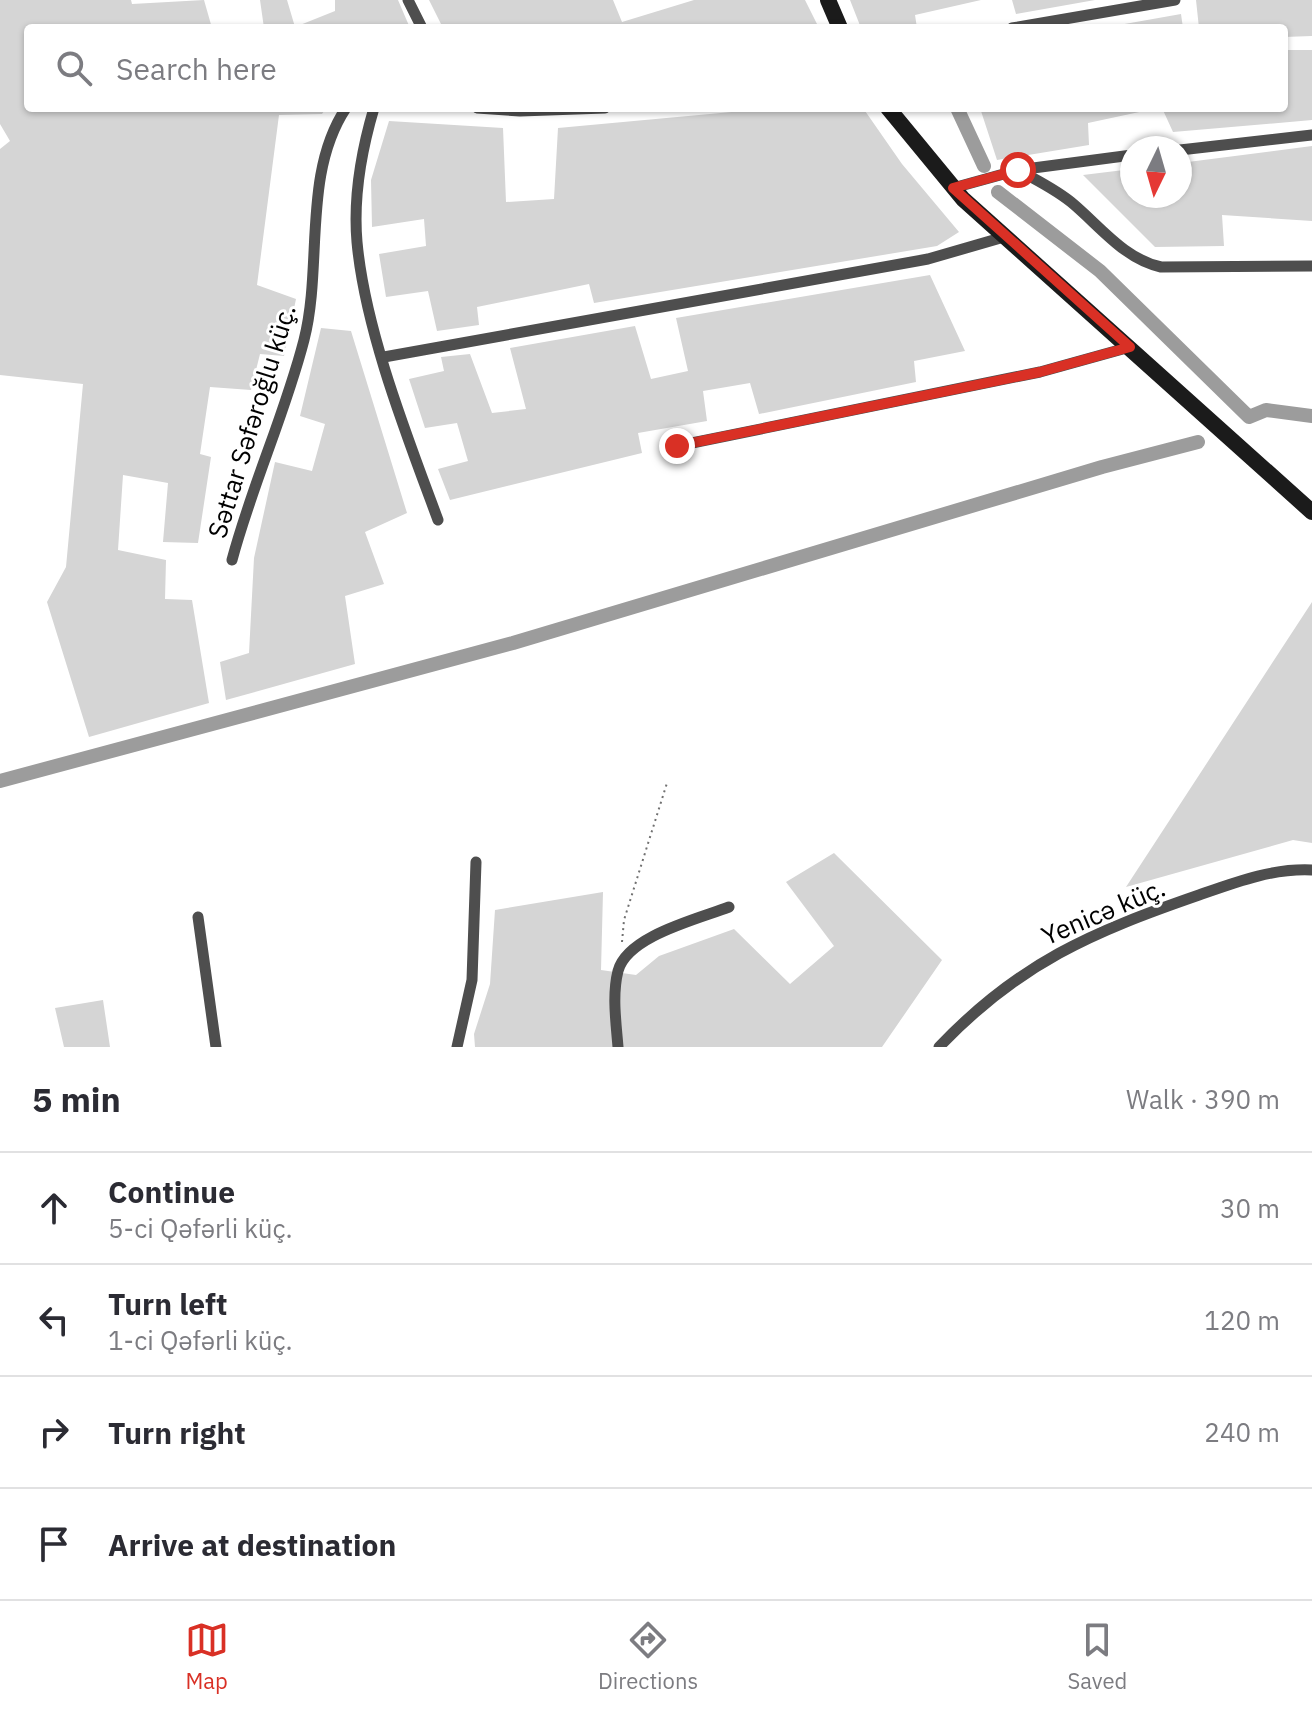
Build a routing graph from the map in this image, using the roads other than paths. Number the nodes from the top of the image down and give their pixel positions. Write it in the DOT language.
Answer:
graph roads {
  1 [pos="408,0"];
  2 [pos="828,0"];
  3 [pos="1175,0"];
  4 [pos="420,24"];
  5 [pos="838,24"];
  6 [pos="1035,24"];
  7 [pos="345,112"];
  8 [pos="373,112"];
  9 [pos="891,112"];
  10 [pos="1312,135"];
  11 [pos="1192,149"];
  12 [pos="1120,157"];
  13 [pos="1018,170"];
  14 [pos="953,188"];
  15 [pos="1004,237"];
  16 [pos="1312,266"];
  17 [pos="1130,347"];
  18 [pos="384,357"];
  19 [pos="677,446"];
  20 [pos="1312,512"];
  21 [pos="438,520"];
  22 [pos="232,560"];
  23 [pos="476,862"];
  24 [pos="1312,870"];
  25 [pos="729,907"];
  26 [pos="198,917"];
  27 [pos="216,1047"];
  28 [pos="457,1047"];
  29 [pos="618,1047"];
  30 [pos="939,1047"];
  1 -- 4 [label="street"];
  2 -- 5 [label="street"];
  3 -- 6 [label="street"];
  7 -- 22 [label="street, Səttar Səfəroğlu küç."];
  8 -- 18 [label="street"];
  9 -- 14 [label="street"];
  10 -- 11 [label="street"];
  12 -- 13 [label="street"];
  13 -- 14 [label="street"];
  13 -- 16 [label="street"];
  14 -- 15 [label="street"];
  15 -- 17 [label="street"];
  15 -- 18 [label="street"];
  17 -- 19 [label="street"];
  17 -- 20 [label="street"];
  18 -- 21 [label="street"];
  23 -- 28 [label="street"];
  24 -- 30 [label="street, Yenicə küç."];
  25 -- 29 [label="street"];
  26 -- 27 [label="street"];
}
